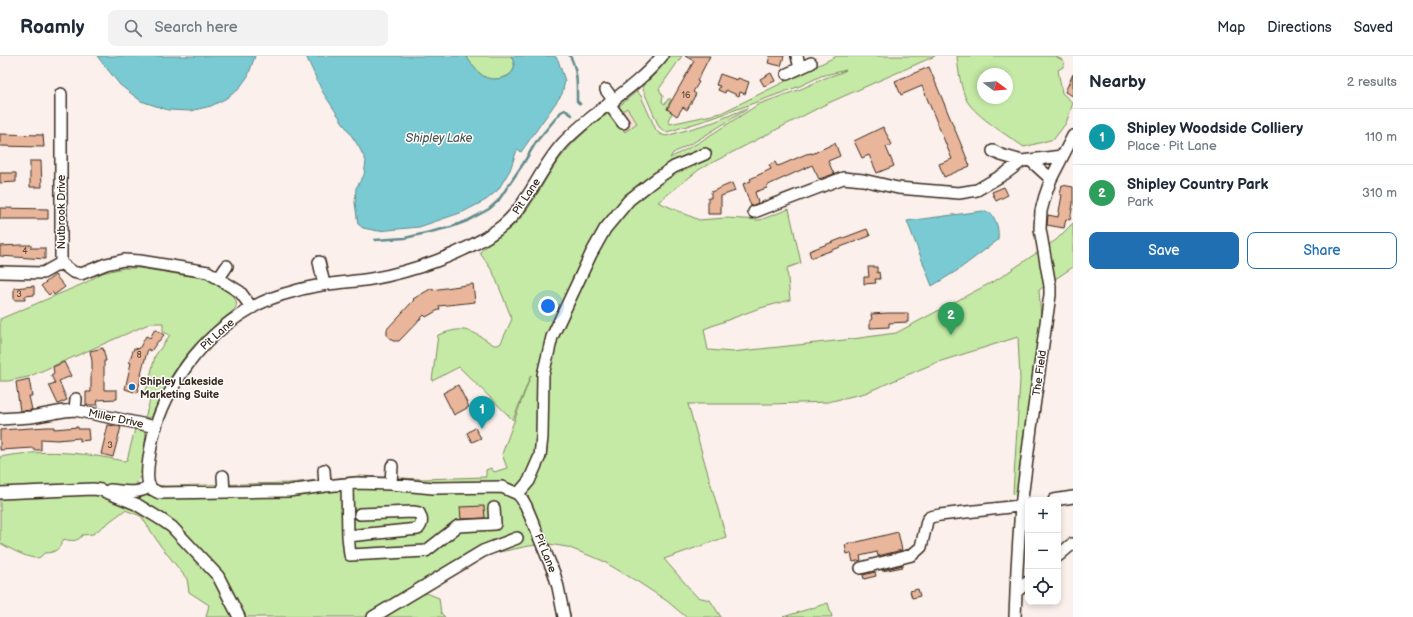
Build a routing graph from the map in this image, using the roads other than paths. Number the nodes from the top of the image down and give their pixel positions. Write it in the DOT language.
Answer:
graph roads {
  1 [pos="662,56"];
  2 [pos="797,56"];
  3 [pos="811,63"];
  4 [pos="800,68"];
  5 [pos="787,74"];
  6 [pos="606,90"];
  7 [pos="60,94"];
  8 [pos="611,103"];
  9 [pos="624,124"];
  10 [pos="1073,136"];
  11 [pos="993,150"];
  12 [pos="705,154"];
  13 [pos="1062,156"];
  14 [pos="1026,160"];
  15 [pos="1051,179"];
  16 [pos="754,212"];
  17 [pos="319,262"];
  18 [pos="61,263"];
  19 [pos="227,266"];
  20 [pos="0,272"];
  21 [pos="219,278"];
  22 [pos="324,284"];
  23 [pos="252,308"];
  24 [pos="0,419"];
  25 [pos="156,427"];
  26 [pos="392,466"];
  27 [pos="324,470"];
  28 [pos="223,476"];
  29 [pos="346,484"];
  30 [pos="391,484"];
  31 [pos="150,486"];
  32 [pos="325,486"];
  33 [pos="101,490"];
  34 [pos="224,492"];
  35 [pos="0,493"];
  36 [pos="518,494"];
  37 [pos="1026,497"];
  38 [pos="1073,497"];
  39 [pos="1061,499"];
  40 [pos="1025,506"];
  41 [pos="494,508"];
  42 [pos="360,514"];
  43 [pos="348,536"];
  44 [pos="517,538"];
  45 [pos="1072,544"];
  46 [pos="1061,553"];
  47 [pos="861,568"];
  48 [pos="1025,584"];
  49 [pos="1016,592"];
  50 [pos="239,617"];
  51 [pos="372,617"];
  52 [pos="564,617"];
  53 [pos="1015,617"];
  1 -- 8 [label="street, Pit Lane"];
  2 -- 4 [label="street"];
  3 -- 4 [label="street"];
  4 -- 5 [label="street"];
  6 -- 8 [label="street"];
  7 -- 18 [label="street, Nutbrook Drive"];
  8 -- 9 [label="street"];
  8 -- 22 [label="street, Pit Lane"];
  10 -- 13 [label="street, The Field"];
  11 -- 14 [label="street"];
  12 -- 36 [label="street"];
  13 -- 14 [label="street"];
  13 -- 15 [label="street, The Field"];
  14 -- 15 [label="street"];
  14 -- 16 [label="street"];
  15 -- 37 [label="street, The Field"];
  17 -- 22 [label="street"];
  18 -- 20 [label="street"];
  18 -- 21 [label="street, Nutbrook Drive"];
  19 -- 21 [label="street"];
  21 -- 23 [label="street, Nutbrook Drive"];
  22 -- 23 [label="street, Pit Lane"];
  23 -- 25 [label="street, Pit Lane"];
  24 -- 25 [label="street, Miller Drive"];
  25 -- 31 [label="street, Pit Lane"];
  26 -- 30 [label="street"];
  27 -- 32 [label="street"];
  28 -- 34 [label="street"];
  29 -- 30 [label="street"];
  29 -- 32 [label="street"];
  29 -- 43 [label="street"];
  30 -- 36 [label="street"];
  31 -- 33 [label="street"];
  31 -- 34 [label="street"];
  32 -- 34 [label="street"];
  33 -- 35 [label="street"];
  33 -- 50 [label="street"];
  36 -- 52 [label="street, Pit Lane"];
  38 -- 39 [label="street"];
  40 -- 47 [label="street"];
  40 -- 49 [label="street, The Field"];
  41 -- 43 [label="street"];
  42 -- 43 [label="street"];
  44 -- 51 [label="street"];
  45 -- 46 [label="street"];
  48 -- 49 [label="street"];
  49 -- 53 [label="street, The Field"];
}
